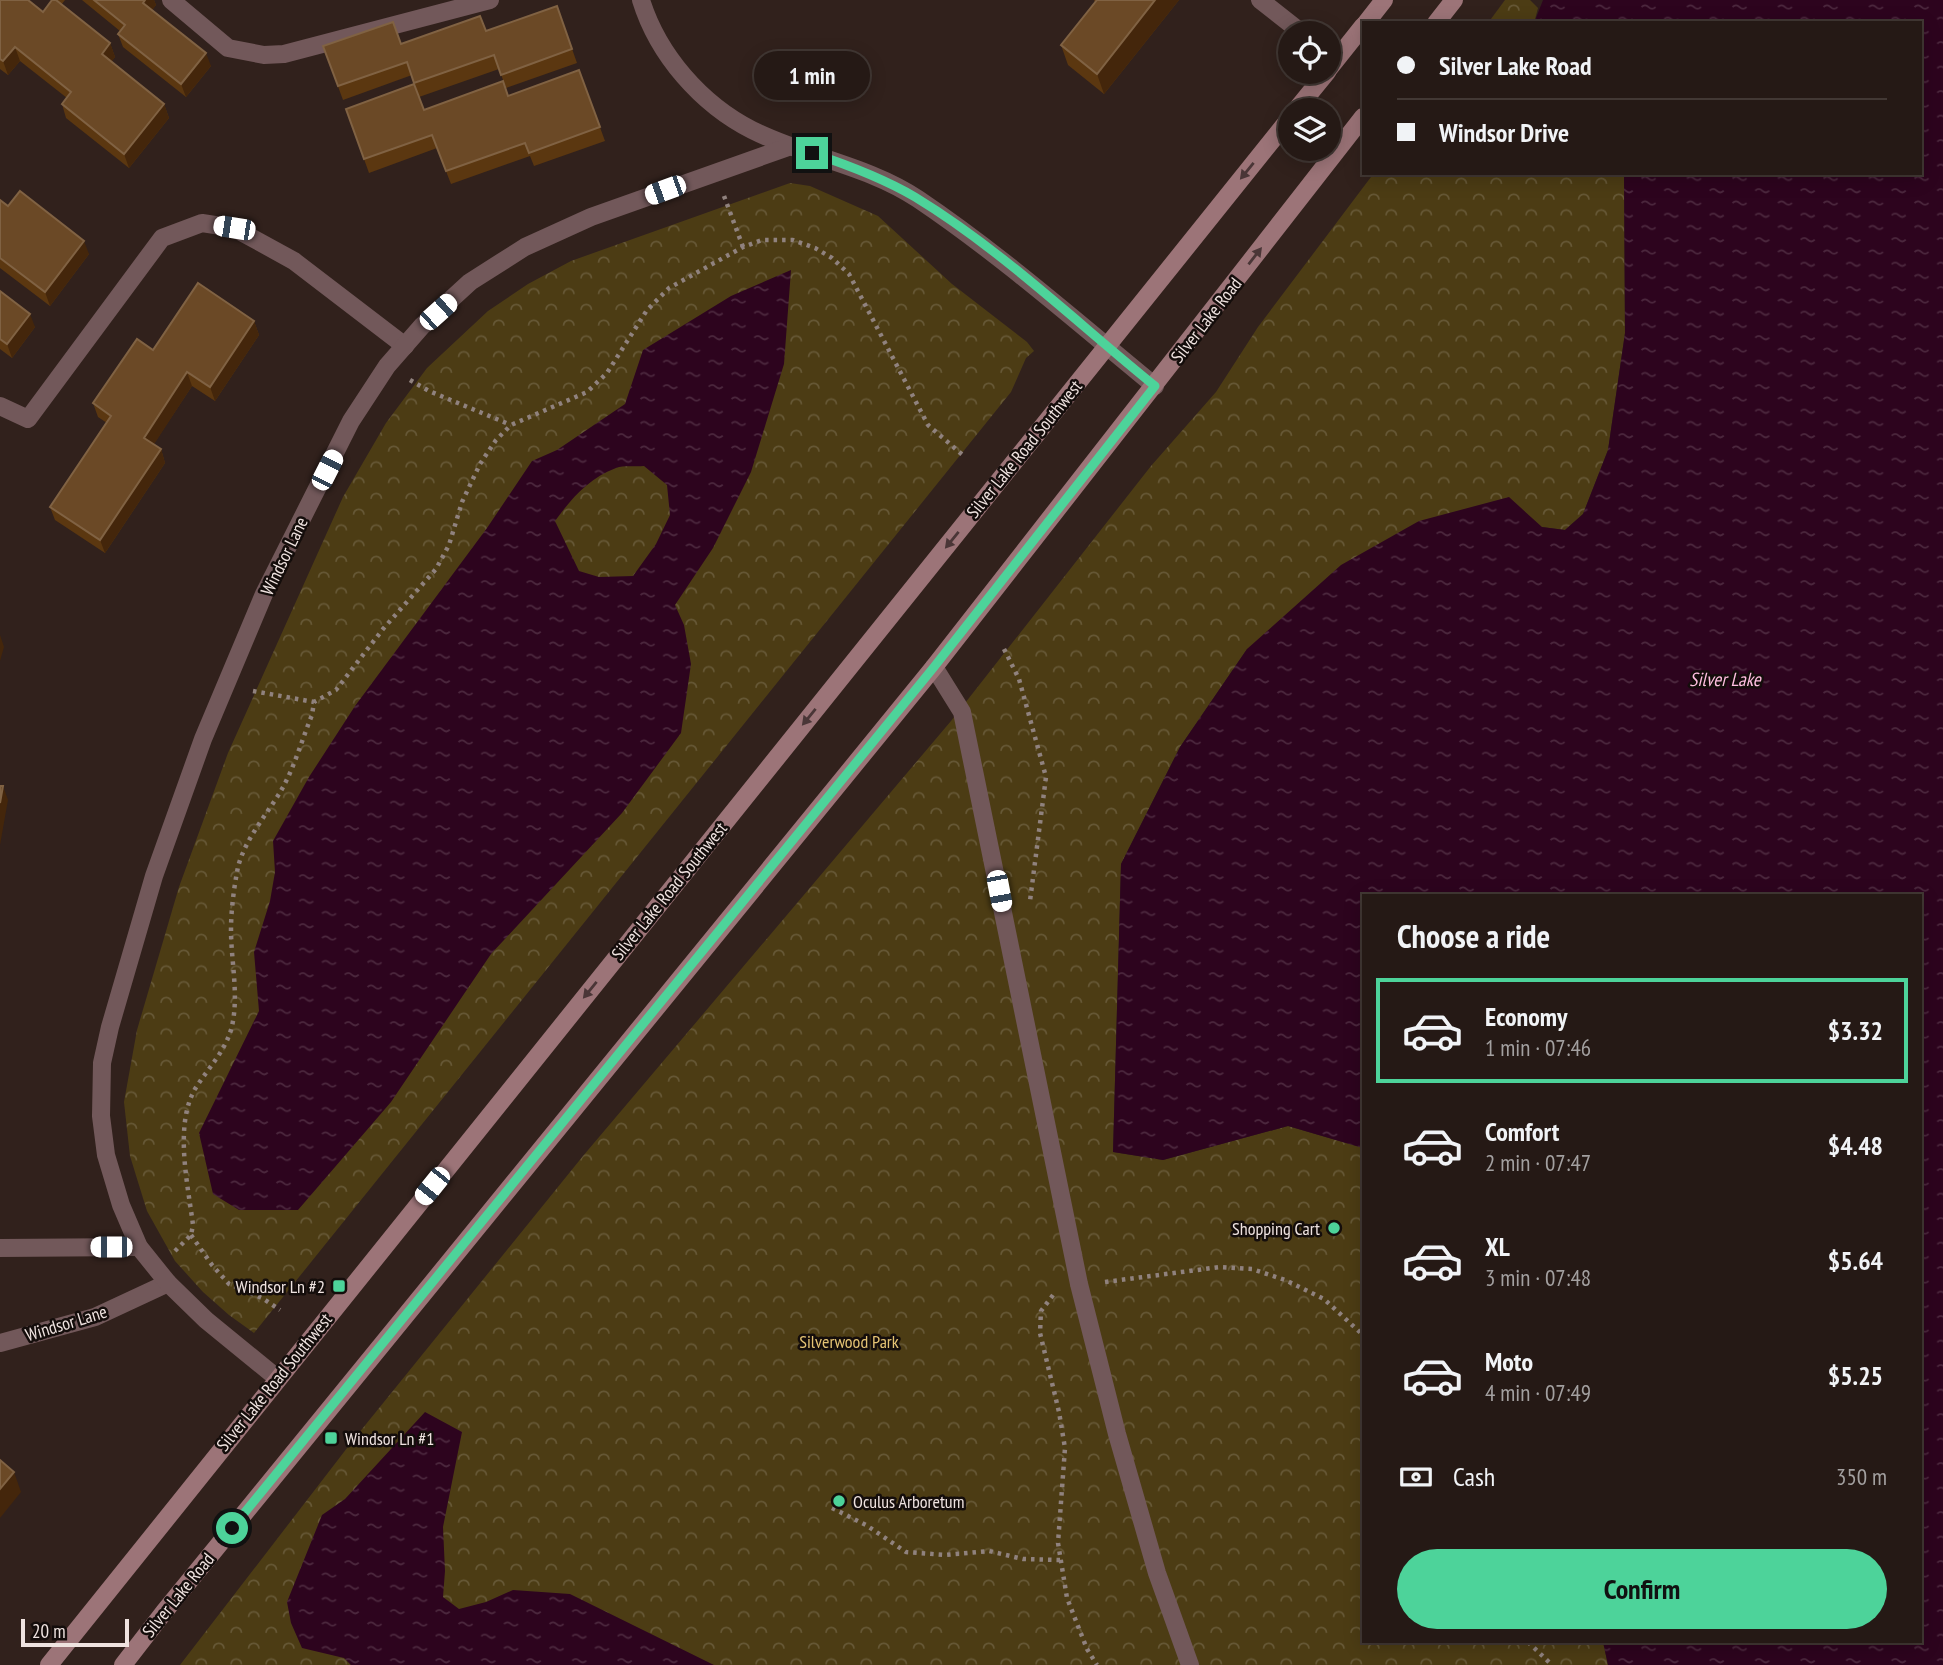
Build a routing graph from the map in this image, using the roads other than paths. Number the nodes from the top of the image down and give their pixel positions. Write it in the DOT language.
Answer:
graph roads {
  1 [pos="172,0"];
  2 [pos="490,0"];
  3 [pos="641,0"];
  4 [pos="1260,0"];
  5 [pos="1384,0"];
  6 [pos="1454,0"];
  7 [pos="1287,21"];
  8 [pos="1367,21"];
  9 [pos="1438,21"];
  10 [pos="1362,27"];
  11 [pos="1341,51"];
  12 [pos="1362,118"];
  13 [pos="1278,133"];
  14 [pos="791,146"];
  15 [pos="405,346"];
  16 [pos="1107,347"];
  17 [pos="1155,386"];
  18 [pos="0,406"];
  19 [pos="934,667"];
  20 [pos="139,1247"];
  21 [pos="0,1248"];
  22 [pos="169,1283"];
  23 [pos="0,1343"];
  24 [pos="277,1378"];
  25 [pos="49,1665"];
  26 [pos="123,1665"];
  27 [pos="1190,1665"];
  1 -- 2 [label="street"];
  3 -- 14 [label="street"];
  4 -- 7 [label="street"];
  5 -- 8 [label="main road"];
  6 -- 9 [label="main road"];
  10 -- 11 [label="main road"];
  17 -- 12 [label="main road, Silver Lake Road, one-way"];
  13 -- 16 [label="main road, Silver Lake Road Southwest, one-way"];
  14 -- 15 [label="street, Windsor Lane"];
  14 -- 16 [label="street"];
  15 -- 18 [label="street"];
  15 -- 20 [label="street, Windsor Lane"];
  16 -- 17 [label="street"];
  16 -- 24 [label="main road, Silver Lake Road Southwest, one-way"];
  17 -- 19 [label="main road, Silver Lake Road"];
  19 -- 26 [label="main road, Silver Lake Road"];
  19 -- 27 [label="street"];
  20 -- 21 [label="street"];
  20 -- 22 [label="street, Windsor Lane"];
  22 -- 23 [label="street, Windsor Lane"];
  22 -- 24 [label="street, Windsor Lane"];
  24 -- 25 [label="main road, Silver Lake Road Southwest"];
}
